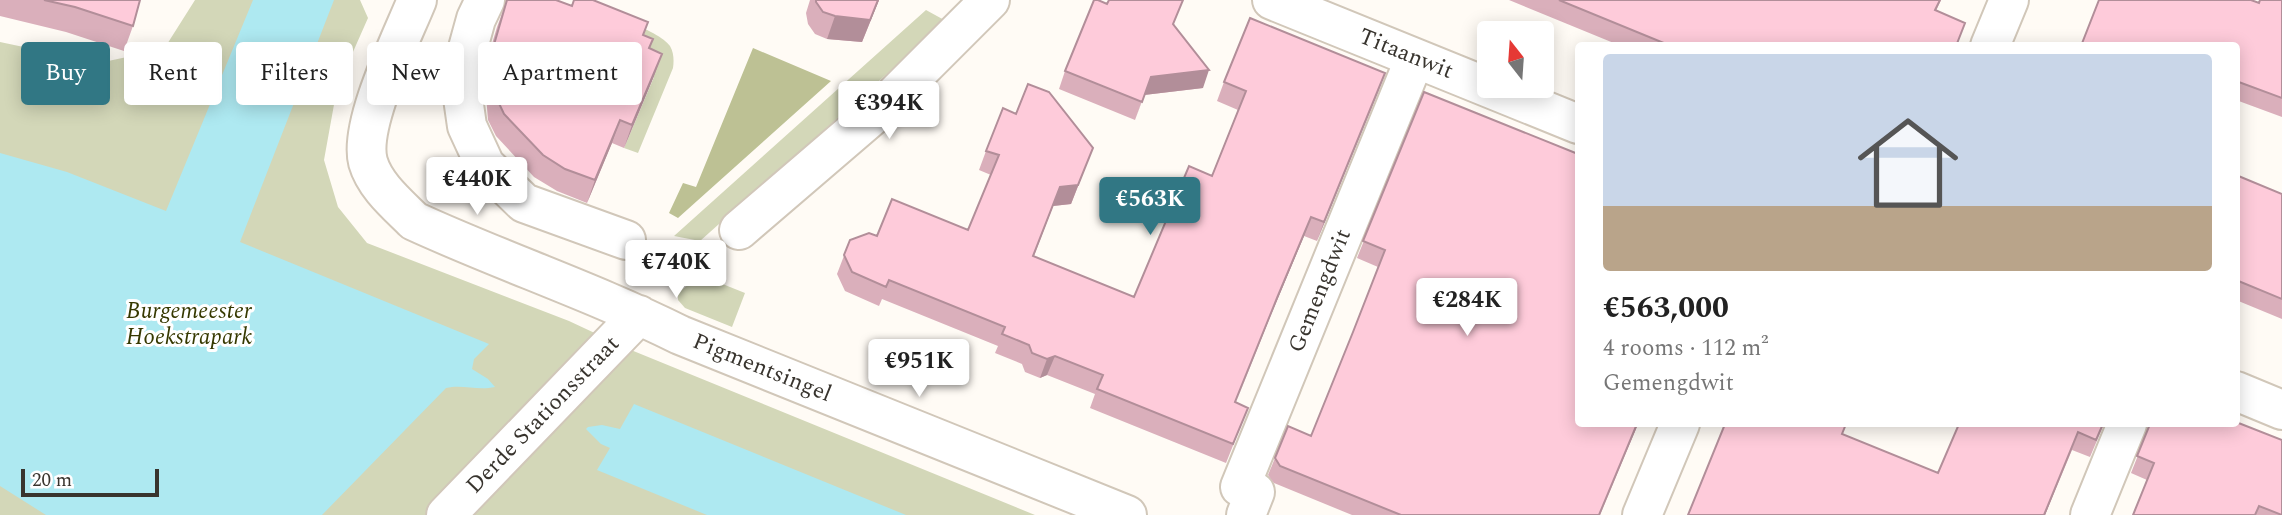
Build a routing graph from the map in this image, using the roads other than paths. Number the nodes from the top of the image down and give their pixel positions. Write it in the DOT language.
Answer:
graph roads {
  1 [pos="417,0"];
  2 [pos="485,0"];
  3 [pos="990,0"];
  4 [pos="1272,0"];
  5 [pos="2009,0"];
  6 [pos="1992,42"];
  7 [pos="1415,58"];
  8 [pos="1575,123"];
  9 [pos="739,230"];
  10 [pos="626,240"];
  11 [pos="639,315"];
  12 [pos="2240,393"];
  13 [pos="2282,410"];
  14 [pos="1679,427"];
  15 [pos="2126,427"];
  16 [pos="446,515"];
  17 [pos="1127,515"];
  18 [pos="1246,515"];
  19 [pos="1642,515"];
  20 [pos="2090,515"];
  1 -- 11 [label="street, Pigmentsingel"];
  2 -- 10 [label="street"];
  3 -- 9 [label="street"];
  4 -- 7 [label="street, Titaanwit"];
  5 -- 6 [label="street"];
  7 -- 8 [label="street, Titaanwit"];
  7 -- 18 [label="street, Gemengdwit"];
  11 -- 16 [label="street, Derde Stationsstraat"];
  11 -- 17 [label="street, Pigmentsingel"];
  12 -- 13 [label="street"];
  14 -- 19 [label="street"];
  15 -- 20 [label="street"];
}
